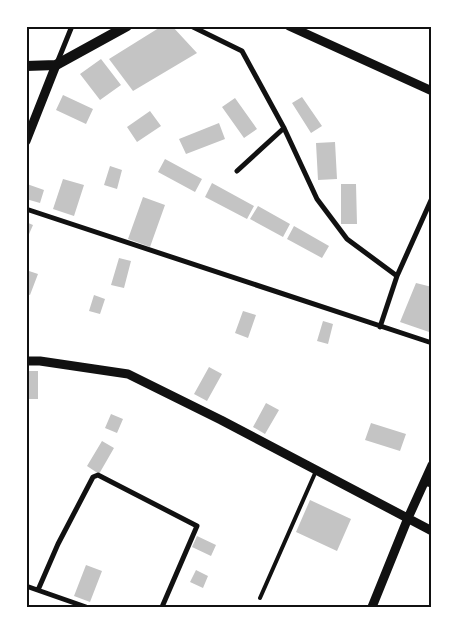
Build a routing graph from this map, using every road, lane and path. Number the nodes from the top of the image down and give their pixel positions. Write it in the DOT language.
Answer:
graph roads {
  1 [pos="72,26"];
  2 [pos="127,26"];
  3 [pos="191,26"];
  4 [pos="289,26"];
  5 [pos="56,65"];
  6 [pos="26,66"];
  7 [pos="432,91"];
  8 [pos="284,128"];
  9 [pos="26,141"];
  10 [pos="237,171"];
  11 [pos="432,198"];
  12 [pos="26,208"];
  13 [pos="397,276"];
  14 [pos="380,327"];
  15 [pos="432,343"];
  16 [pos="26,361"];
  17 [pos="432,465"];
  18 [pos="316,472"];
  19 [pos="428,484"];
  20 [pos="408,518"];
  21 [pos="432,531"];
  22 [pos="26,586"];
  23 [pos="38,590"];
  24 [pos="260,598"];
  25 [pos="86,607"];
  26 [pos="162,607"];
  27 [pos="372,607"];
  1 -- 5 [label="street"];
  2 -- 5 [label="main road"];
  3 -- 8 [label="street"];
  4 -- 7 [label="street"];
  5 -- 6 [label="main road"];
  5 -- 9 [label="street"];
  8 -- 10 [label="street"];
  8 -- 13 [label="street"];
  11 -- 13 [label="street"];
  12 -- 14 [label="street"];
  13 -- 14 [label="street"];
  14 -- 15 [label="street"];
  16 -- 18 [label="street"];
  17 -- 19 [label="street"];
  18 -- 20 [label="street"];
  18 -- 24 [label="lane"];
  19 -- 20 [label="street"];
  20 -- 21 [label="street"];
  20 -- 27 [label="street"];
  22 -- 23 [label="street"];
  23 -- 25 [label="street"];
  23 -- 26 [label="street"];
}
